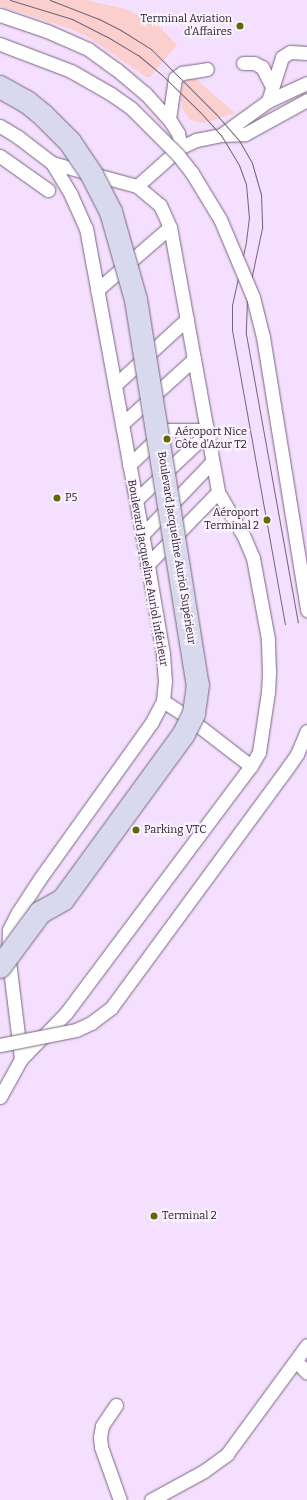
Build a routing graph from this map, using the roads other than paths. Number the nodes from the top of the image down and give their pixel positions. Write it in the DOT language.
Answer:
graph roads {
  1 [pos="0,15"];
  2 [pos="0,44"];
  3 [pos="307,52"];
  4 [pos="243,63"];
  5 [pos="207,69"];
  6 [pos="307,83"];
  7 [pos="0,86"];
  8 [pos="272,87"];
  9 [pos="307,100"];
  10 [pos="268,101"];
  11 [pos="169,119"];
  12 [pos="0,126"];
  13 [pos="221,135"];
  14 [pos="181,147"];
  15 [pos="0,156"];
  16 [pos="52,163"];
  17 [pos="137,186"];
  18 [pos="48,190"];
  19 [pos="170,227"];
  20 [pos="97,290"];
  21 [pos="187,319"];
  22 [pos="194,359"];
  23 [pos="114,385"];
  24 [pos="122,424"];
  25 [pos="207,431"];
  26 [pos="212,462"];
  27 [pos="129,465"];
  28 [pos="218,492"];
  29 [pos="136,500"];
  30 [pos="142,535"];
  31 [pos="147,565"];
  32 [pos="307,610"];
  33 [pos="163,701"];
  34 [pos="307,731"];
  35 [pos="251,766"];
  36 [pos="0,967"];
  37 [pos="0,1045"];
  38 [pos="21,1059"];
  39 [pos="0,1097"];
  40 [pos="307,1345"];
  41 [pos="296,1361"];
  42 [pos="307,1373"];
  43 [pos="116,1405"];
  44 [pos="120,1500"];
  45 [pos="151,1500"];
  1 -- 11 [label="lane"];
  2 -- 32 [label="lane, bridge"];
  3 -- 8 [label="lane"];
  4 -- 8 [label="lane"];
  5 -- 11 [label="lane"];
  6 -- 10 [label="lane"];
  7 -- 36 [label="main road, Boulevard Jacqueline Auriol Supérieur, bridge"];
  8 -- 10 [label="lane"];
  9 -- 13 [label="lane"];
  10 -- 13 [label="lane"];
  11 -- 14 [label="lane"];
  12 -- 16 [label="lane, Boulevard Jacqueline Auriol inférieur"];
  13 -- 14 [label="lane"];
  14 -- 17 [label="lane"];
  15 -- 18 [label="lane"];
  16 -- 17 [label="lane"];
  16 -- 20 [label="lane, Boulevard Jacqueline Auriol inférieur"];
  17 -- 19 [label="lane"];
  19 -- 20 [label="lane"];
  19 -- 21 [label="lane"];
  20 -- 23 [label="lane, Boulevard Jacqueline Auriol inférieur"];
  21 -- 22 [label="lane"];
  21 -- 23 [label="lane"];
  22 -- 24 [label="lane"];
  22 -- 25 [label="lane"];
  23 -- 24 [label="lane, Boulevard Jacqueline Auriol inférieur"];
  24 -- 27 [label="lane, Boulevard Jacqueline Auriol inférieur"];
  25 -- 26 [label="lane"];
  25 -- 27 [label="lane"];
  25 -- 29 [label="lane"];
  26 -- 28 [label="lane"];
  26 -- 30 [label="lane"];
  27 -- 29 [label="lane, Boulevard Jacqueline Auriol inférieur"];
  28 -- 31 [label="lane"];
  28 -- 35 [label="lane"];
  29 -- 30 [label="lane, Boulevard Jacqueline Auriol inférieur"];
  30 -- 31 [label="lane, Boulevard Jacqueline Auriol inférieur"];
  31 -- 33 [label="lane, Boulevard Jacqueline Auriol inférieur"];
  33 -- 35 [label="lane"];
  33 -- 38 [label="lane, Boulevard Jacqueline Auriol inférieur"];
  34 -- 37 [label="lane, bridge"];
  35 -- 38 [label="lane"];
  38 -- 39 [label="lane"];
  40 -- 41 [label="lane"];
  41 -- 42 [label="lane"];
  41 -- 45 [label="lane"];
  43 -- 44 [label="lane"];
}
